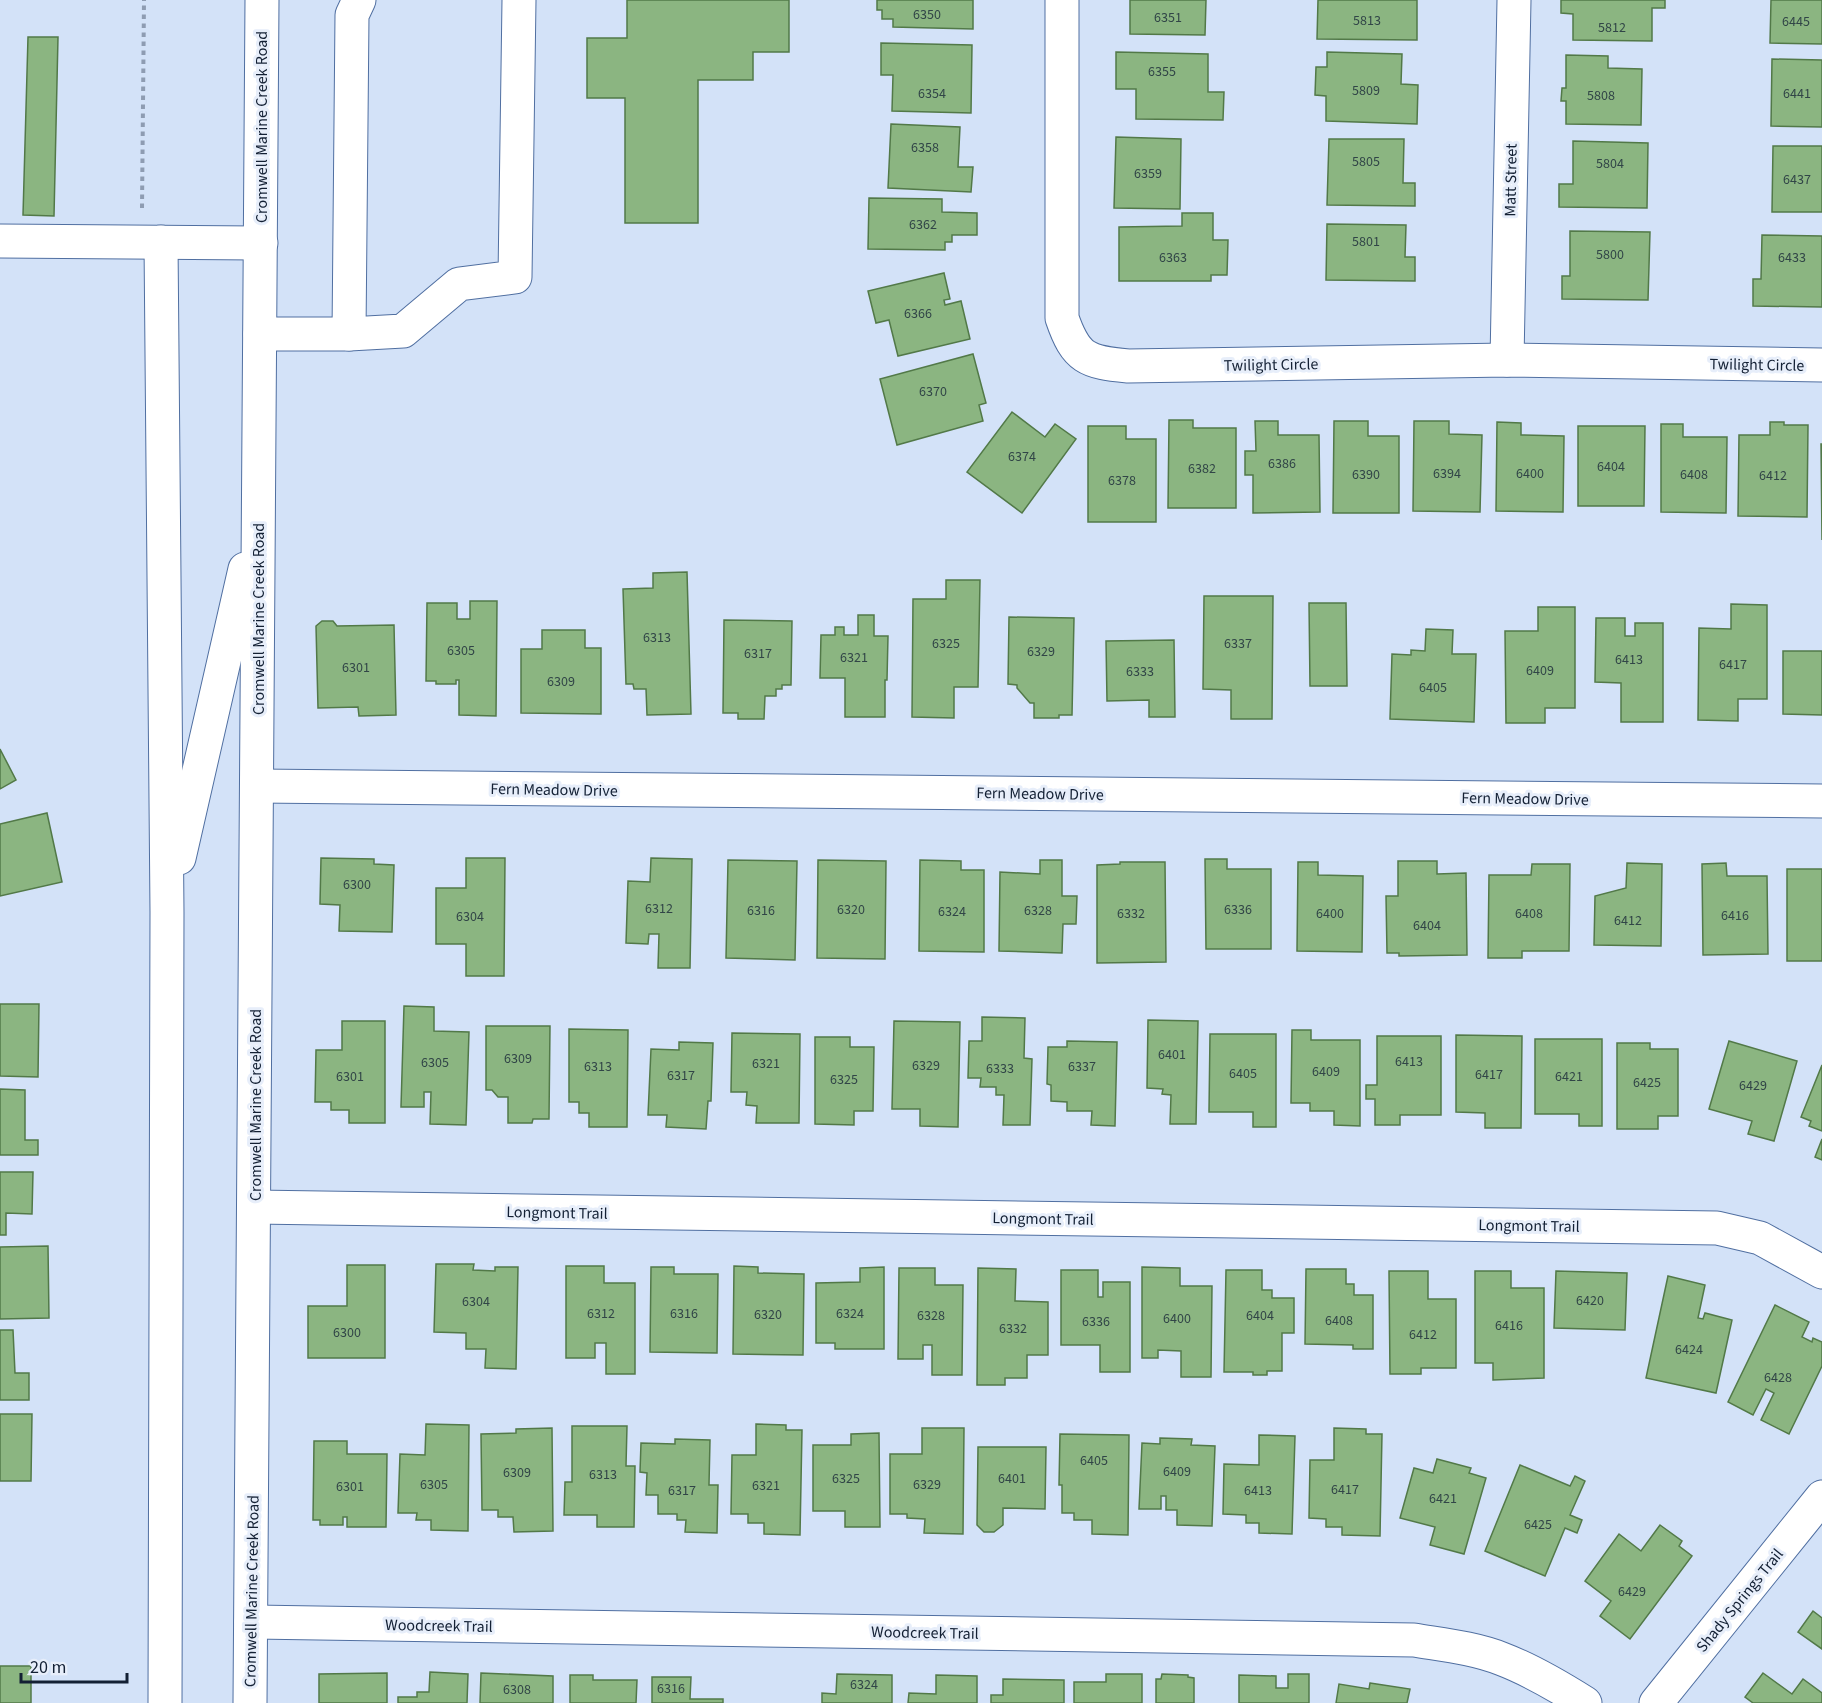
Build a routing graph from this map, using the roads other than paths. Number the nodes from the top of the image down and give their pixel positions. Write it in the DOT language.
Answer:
graph roads {
  1 [pos="262,0"];
  2 [pos="359,0"];
  3 [pos="519,0"];
  4 [pos="1062,0"];
  5 [pos="1514,0"];
  6 [pos="0,241"];
  7 [pos="161,242"];
  8 [pos="261,243"];
  9 [pos="260,334"];
  10 [pos="349,334"];
  11 [pos="1507,360"];
  12 [pos="1822,365"];
  13 [pos="259,506"];
  14 [pos="257,786"];
  15 [pos="1822,801"];
  16 [pos="167,912"];
  17 [pos="254,1207"];
  18 [pos="1822,1272"];
  19 [pos="1822,1497"];
  20 [pos="251,1622"];
  21 [pos="165,1703"];
  22 [pos="250,1703"];
  23 [pos="1585,1703"];
  24 [pos="1656,1703"];
  1 -- 8 [label="street, Cromwell Marine Creek Road"];
  2 -- 10 [label="street"];
  3 -- 10 [label="street"];
  4 -- 11 [label="street, Twilight Circle"];
  5 -- 11 [label="street, Matt Street"];
  6 -- 7 [label="street"];
  7 -- 8 [label="street"];
  7 -- 16 [label="street, Cromwell Marine Creek Road"];
  8 -- 9 [label="street, Cromwell Marine Creek Road"];
  9 -- 10 [label="street"];
  9 -- 13 [label="street, Cromwell Marine Creek Road"];
  11 -- 12 [label="street, Twilight Circle"];
  13 -- 14 [label="street, Cromwell Marine Creek Road"];
  13 -- 16 [label="street, Cromwell Marine Creek Road"];
  14 -- 15 [label="street, Fern Meadow Drive"];
  14 -- 17 [label="street, Cromwell Marine Creek Road"];
  16 -- 21 [label="street, Cromwell Marine Creek Road"];
  17 -- 18 [label="street, Longmont Trail"];
  17 -- 20 [label="street, Cromwell Marine Creek Road"];
  19 -- 24 [label="street, Shady Springs Trail"];
  20 -- 22 [label="street, Cromwell Marine Creek Road"];
  20 -- 23 [label="street, Woodcreek Trail"];
}
